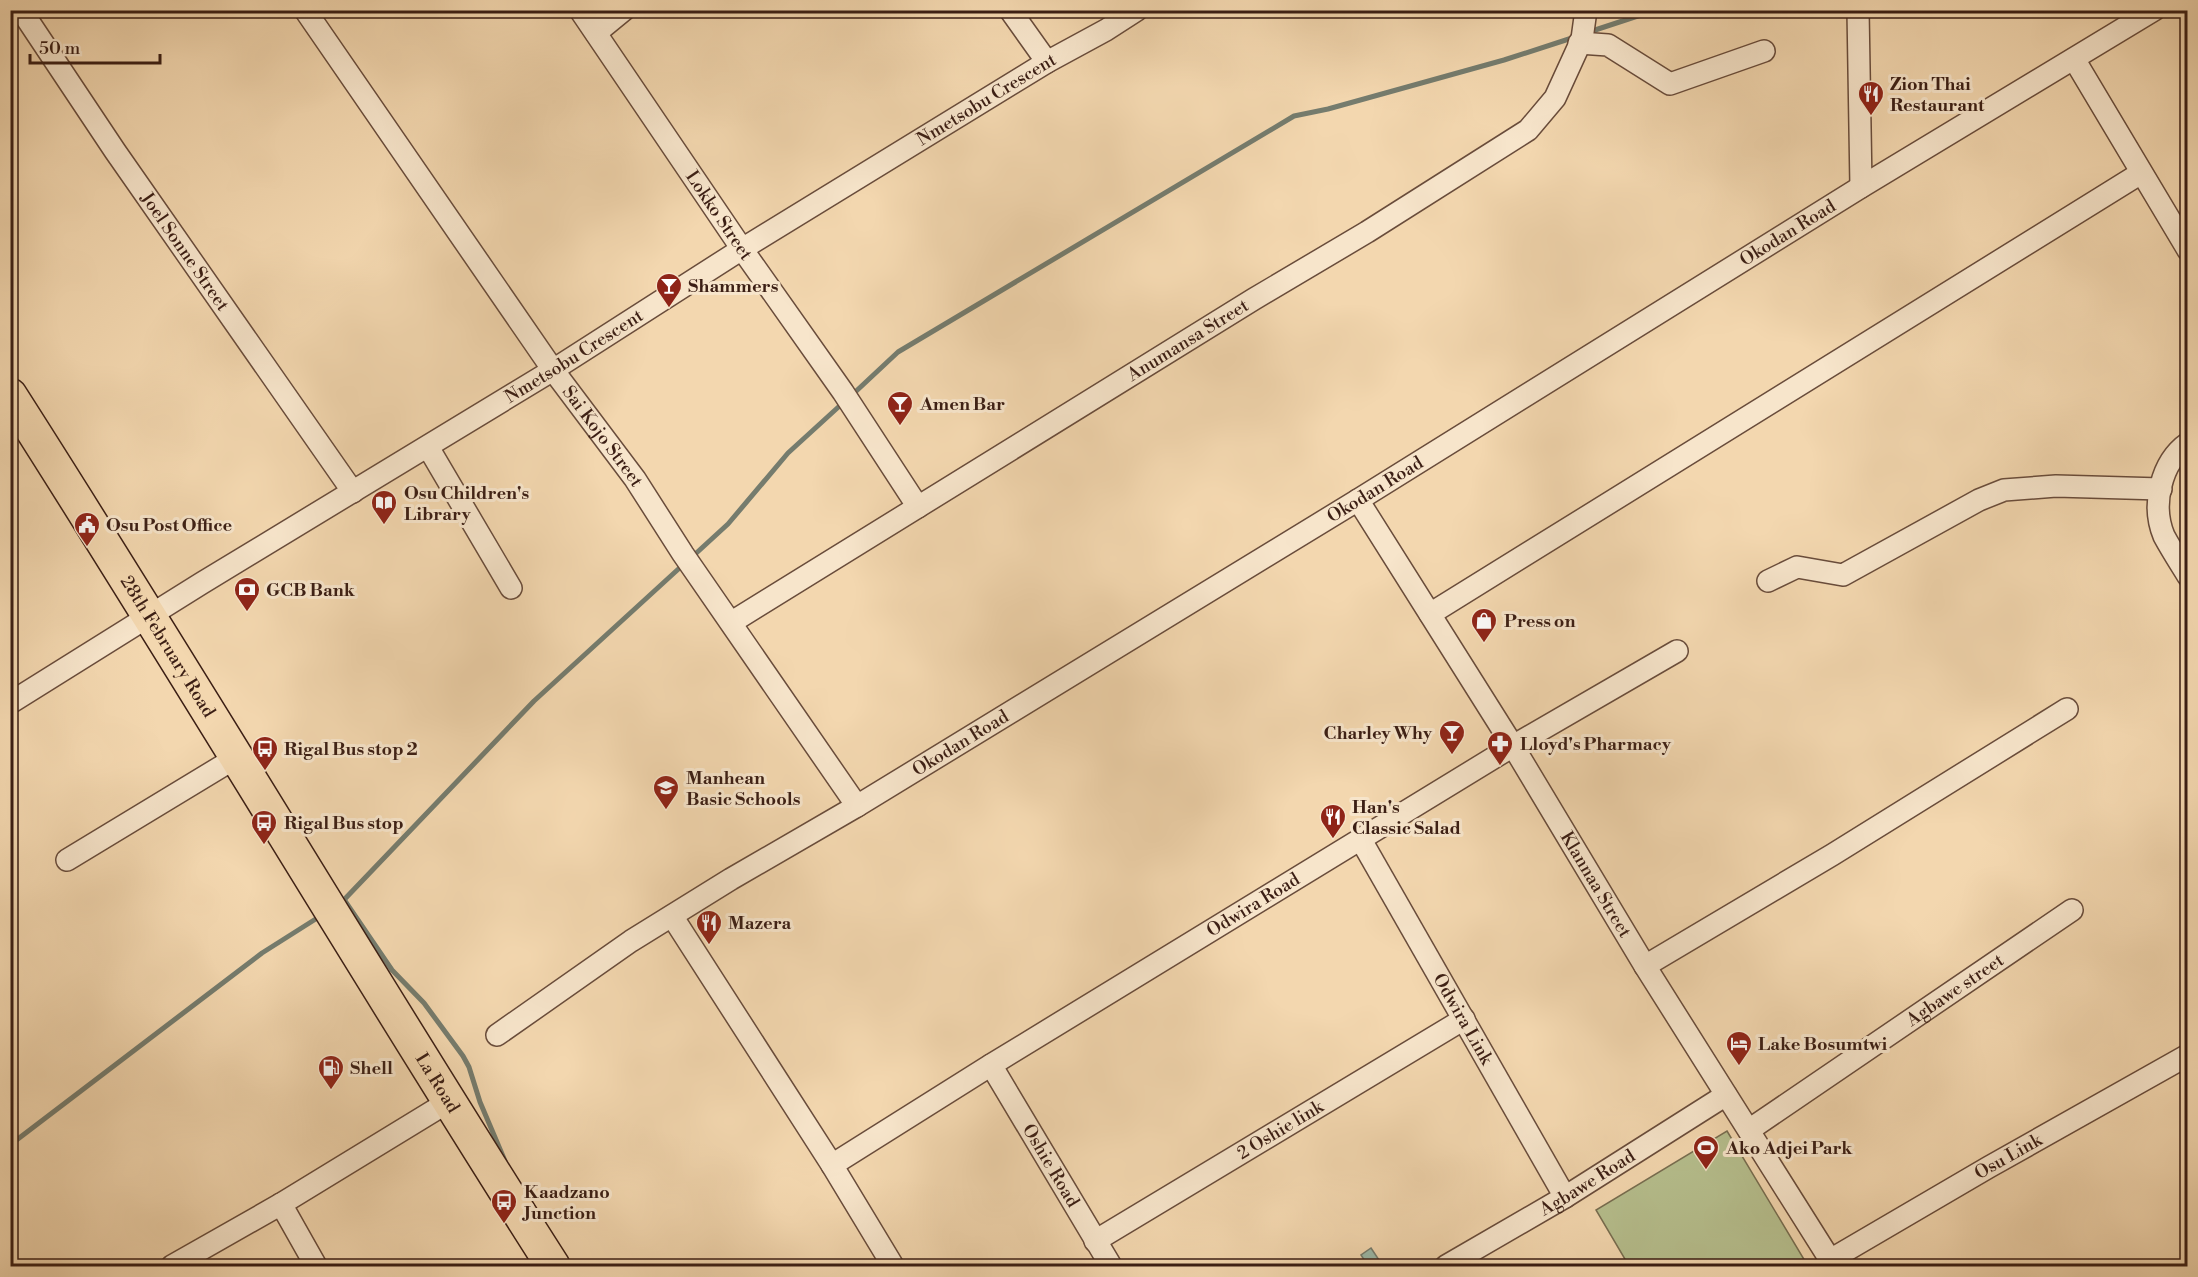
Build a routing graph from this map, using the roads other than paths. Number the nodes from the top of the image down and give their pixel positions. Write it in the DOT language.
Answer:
graph roads {
  1 [pos="21,10"];
  2 [pos="305,10"];
  3 [pos="580,10"];
  4 [pos="624,10"];
  5 [pos="1010,10"];
  6 [pos="1137,10"];
  7 [pos="1858,10"];
  8 [pos="2154,10"];
  9 [pos="1586,12"];
  10 [pos="596,33"];
  11 [pos="1581,41"];
  12 [pos="1764,51"];
  13 [pos="2074,59"];
  14 [pos="1047,62"];
  15 [pos="2141,173"];
  16 [pos="1861,187"];
  17 [pos="742,249"];
  18 [pos="2187,250"];
  19 [pos="553,370"];
  20 [pos="10,395"];
  21 [pos="2187,443"];
  22 [pos="428,447"];
  23 [pos="2161,489"];
  24 [pos="353,492"];
  25 [pos="1358,500"];
  26 [pos="918,507"];
  27 [pos="2187,576"];
  28 [pos="1768,581"];
  29 [pos="511,588"];
  30 [pos="1430,614"];
  31 [pos="149,617"];
  32 [pos="732,622"];
  33 [pos="1677,651"];
  34 [pos="10,703"];
  35 [pos="2067,709"];
  36 [pos="1513,746"];
  37 [pos="237,757"];
  38 [pos="857,806"];
  39 [pos="1360,840"];
  40 [pos="67,860"];
  41 [pos="324,899"];
  42 [pos="2072,910"];
  43 [pos="672,916"];
  44 [pos="1646,966"];
  45 [pos="1464,1019"];
  46 [pos="497,1035"];
  47 [pos="2187,1055"];
  48 [pos="991,1065"];
  49 [pos="1726,1095"];
  50 [pos="448,1102"];
  51 [pos="1749,1130"];
  52 [pos="832,1165"];
  53 [pos="1566,1197"];
  54 [pos="281,1204"];
  55 [pos="1095,1241"];
  56 [pos="1832,1263"];
  57 [pos="172,1266"];
  58 [pos="316,1266"];
  59 [pos="553,1266"];
  60 [pos="894,1266"];
  61 [pos="1111,1266"];
  62 [pos="1446,1266"];
  1 -- 24 [label="street, Joel Sonne Street"];
  2 -- 19 [label="street, Sai Kojo Street"];
  3 -- 10 [label="street, Lokko Street"];
  4 -- 10 [label="street"];
  5 -- 14 [label="street"];
  6 -- 14 [label="street, Nmetsobu Crescent"];
  7 -- 16 [label="street"];
  8 -- 13 [label="street, Okodan Road"];
  9 -- 11 [label="street, Anumansa Street"];
  10 -- 17 [label="street, Lokko Street"];
  11 -- 12 [label="street"];
  11 -- 26 [label="street, Anumansa Street"];
  13 -- 15 [label="street"];
  13 -- 16 [label="street, Okodan Road"];
  14 -- 17 [label="street, Nmetsobu Crescent"];
  15 -- 18 [label="street"];
  15 -- 30 [label="street"];
  16 -- 25 [label="street, Okodan Road"];
  17 -- 19 [label="street, Nmetsobu Crescent"];
  17 -- 26 [label="street, Lokko Street"];
  19 -- 22 [label="street, Nmetsobu Crescent"];
  19 -- 32 [label="street, Sai Kojo Street"];
  20 -- 31 [label="main road, 28th February Road"];
  21 -- 23 [label="street"];
  22 -- 24 [label="street, Nmetsobu Crescent"];
  22 -- 29 [label="street"];
  23 -- 27 [label="street"];
  23 -- 28 [label="street"];
  24 -- 31 [label="street, Nmetsobu Crescent"];
  25 -- 30 [label="street, Klannaa Street"];
  25 -- 38 [label="street, Okodan Road"];
  26 -- 32 [label="street, Anumansa Street"];
  30 -- 36 [label="street, Klannaa Street"];
  31 -- 34 [label="street, Nmetsobu Crescent"];
  31 -- 37 [label="main road, 28th February Road"];
  32 -- 38 [label="street, Sai Kojo Street"];
  33 -- 36 [label="street, Odwira Road"];
  35 -- 44 [label="street"];
  36 -- 39 [label="street, Odwira Road"];
  36 -- 44 [label="street, Klannaa Street"];
  37 -- 40 [label="street"];
  37 -- 41 [label="main road, 28th February Road"];
  38 -- 43 [label="street, Okodan Road"];
  39 -- 45 [label="street, Odwira Link"];
  39 -- 48 [label="street, Odwira Road"];
  41 -- 50 [label="main road, La Road"];
  42 -- 51 [label="street, Agbawe street"];
  43 -- 46 [label="street, Okodan Road"];
  43 -- 52 [label="street"];
  44 -- 49 [label="street, Klannaa Street"];
  45 -- 53 [label="street, Odwira Link"];
  45 -- 55 [label="street, 2 Oshie link"];
  47 -- 56 [label="street, Osu Link"];
  48 -- 52 [label="street, Odwira Road"];
  48 -- 55 [label="street, Oshie Road"];
  49 -- 51 [label="street, Klannaa Street"];
  49 -- 53 [label="street, Agbawe Road"];
  50 -- 54 [label="street"];
  50 -- 59 [label="main road, La Road"];
  51 -- 56 [label="street, Klannaa Street"];
  52 -- 60 [label="street"];
  53 -- 62 [label="street, Agbawe Road"];
  54 -- 57 [label="street"];
  54 -- 58 [label="street"];
  55 -- 61 [label="street, Oshie Road"];
}
